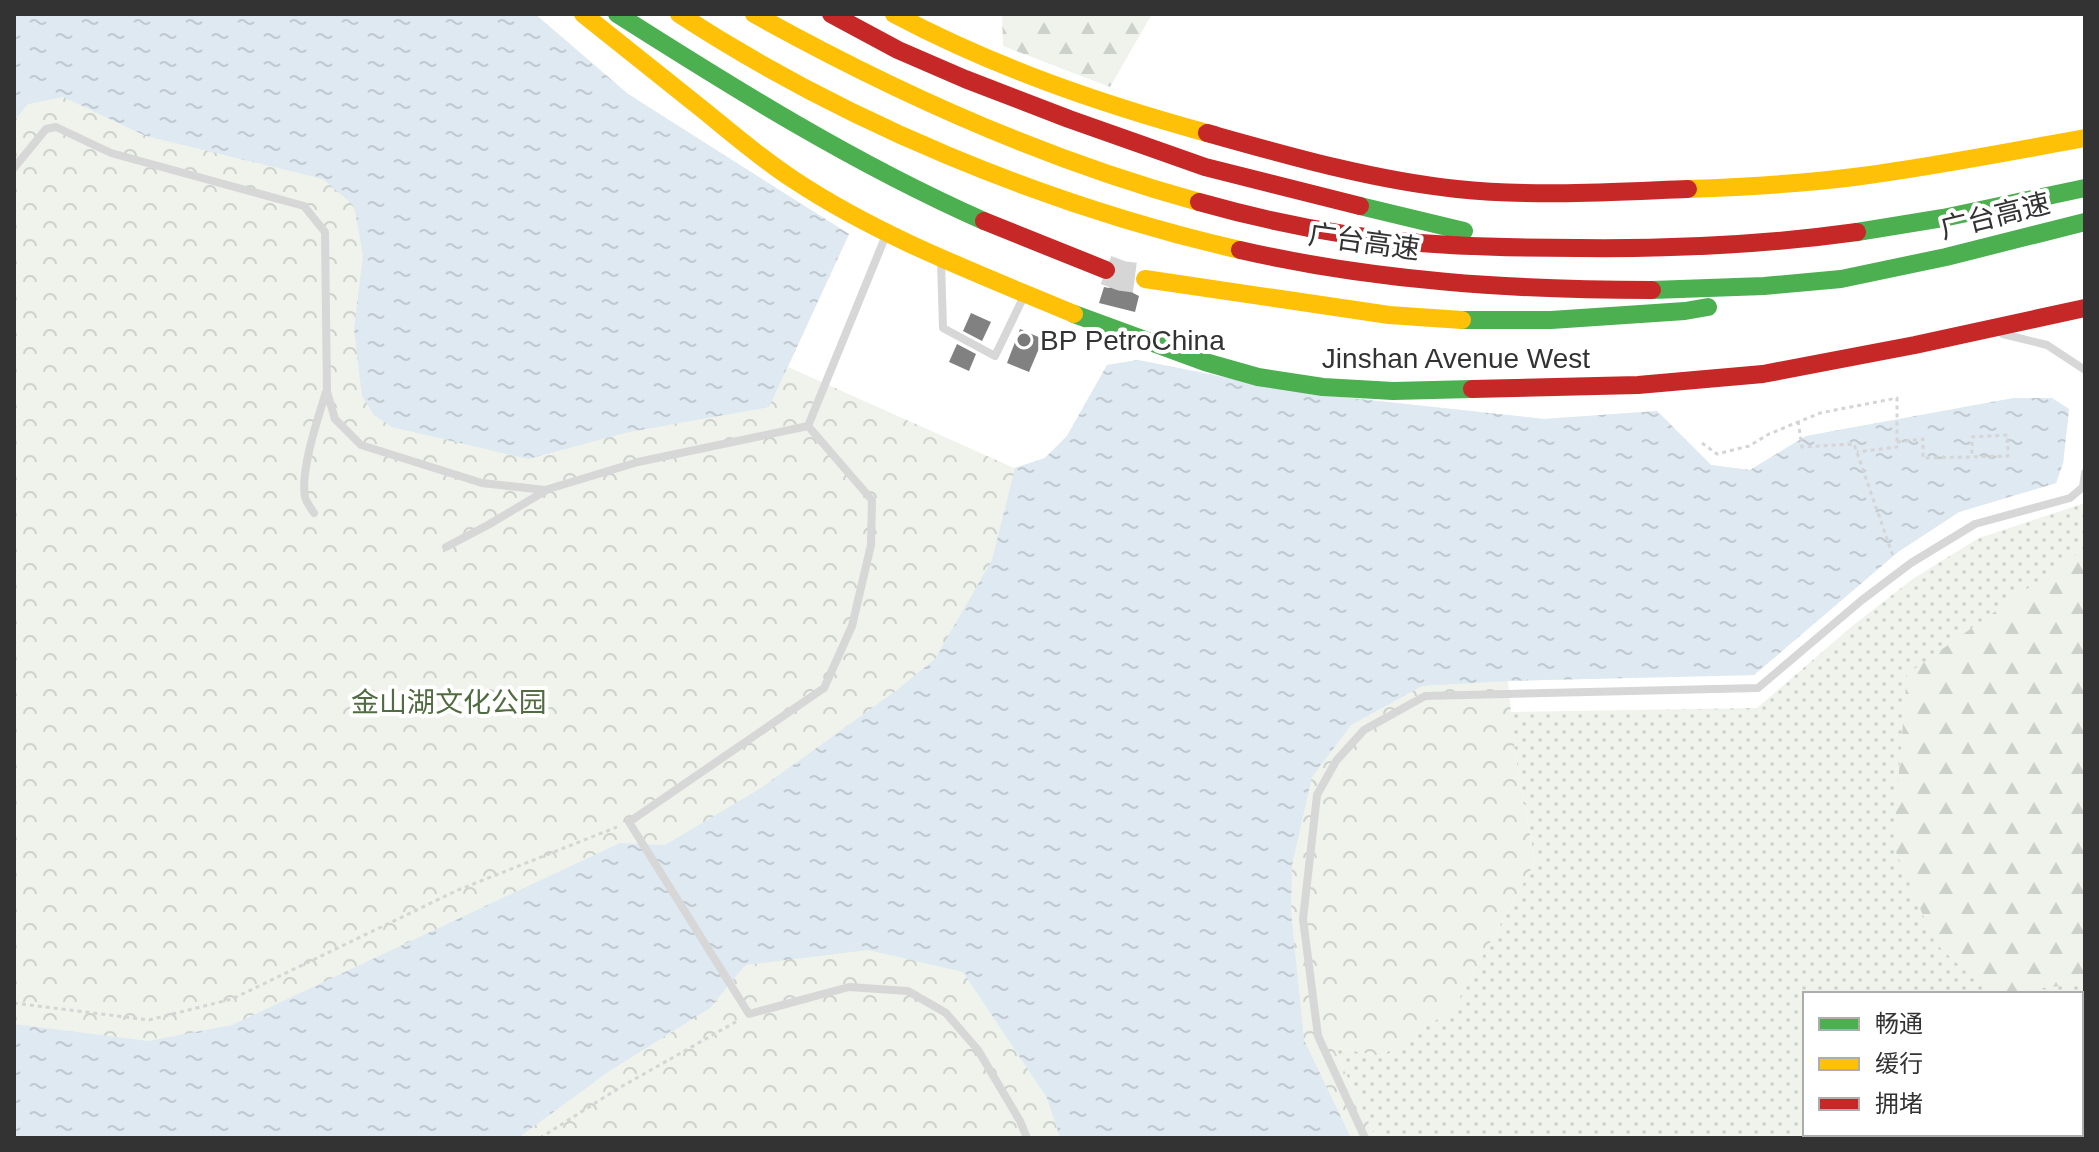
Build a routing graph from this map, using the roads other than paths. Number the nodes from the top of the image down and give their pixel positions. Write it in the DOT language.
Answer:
graph roads {
  1 [pos="583,14"];
  2 [pos="617,14"];
  3 [pos="679,14"];
  4 [pos="754,14"];
  5 [pos="831,14"];
  6 [pos="894,14"];
  7 [pos="2085,138"];
  8 [pos="14,168"];
  9 [pos="2085,188"];
  10 [pos="2085,222"];
  11 [pos="887,232"];
  12 [pos="1536,248"];
  13 [pos="941,257"];
  14 [pos="1106,270"];
  15 [pos="1844,278"];
  16 [pos="1145,279"];
  17 [pos="1025,294"];
  18 [pos="2085,308"];
  19 [pos="1987,330"];
  20 [pos="2085,370"];
  21 [pos="327,392"];
  22 [pos="808,426"];
  23 [pos="2085,473"];
  24 [pos="545,490"];
  25 [pos="314,513"];
  26 [pos="446,547"];
  27 [pos="1027,1138"];
  28 [pos="1365,1138"];
  1 -- 11 [label="main road, Jinshan Avenue West"];
  2 -- 14 [label="main road"];
  3 -- 15 [label="main road, 广台高速"];
  4 -- 12 [label="main road, 广台高速"];
  5 -- 12 [label="main road"];
  6 -- 7 [label="main road"];
  8 -- 21 [label="lane"];
  9 -- 12 [label="main road, 广台高速"];
  10 -- 15 [label="main road, 广台高速"];
  11 -- 13 [label="main road, Jinshan Avenue West"];
  11 -- 22 [label="lane"];
  13 -- 17 [label="main road, Jinshan Avenue West"];
  13 -- 17 [label="lane"];
  15 -- 16 [label="main road"];
  17 -- 19 [label="main road, Jinshan Avenue West"];
  18 -- 19 [label="main road, Jinshan Avenue West"];
  19 -- 20 [label="lane"];
  21 -- 24 [label="lane"];
  21 -- 25 [label="lane"];
  22 -- 24 [label="lane"];
  22 -- 27 [label="lane"];
  23 -- 28 [label="lane"];
  24 -- 26 [label="lane"];
}
